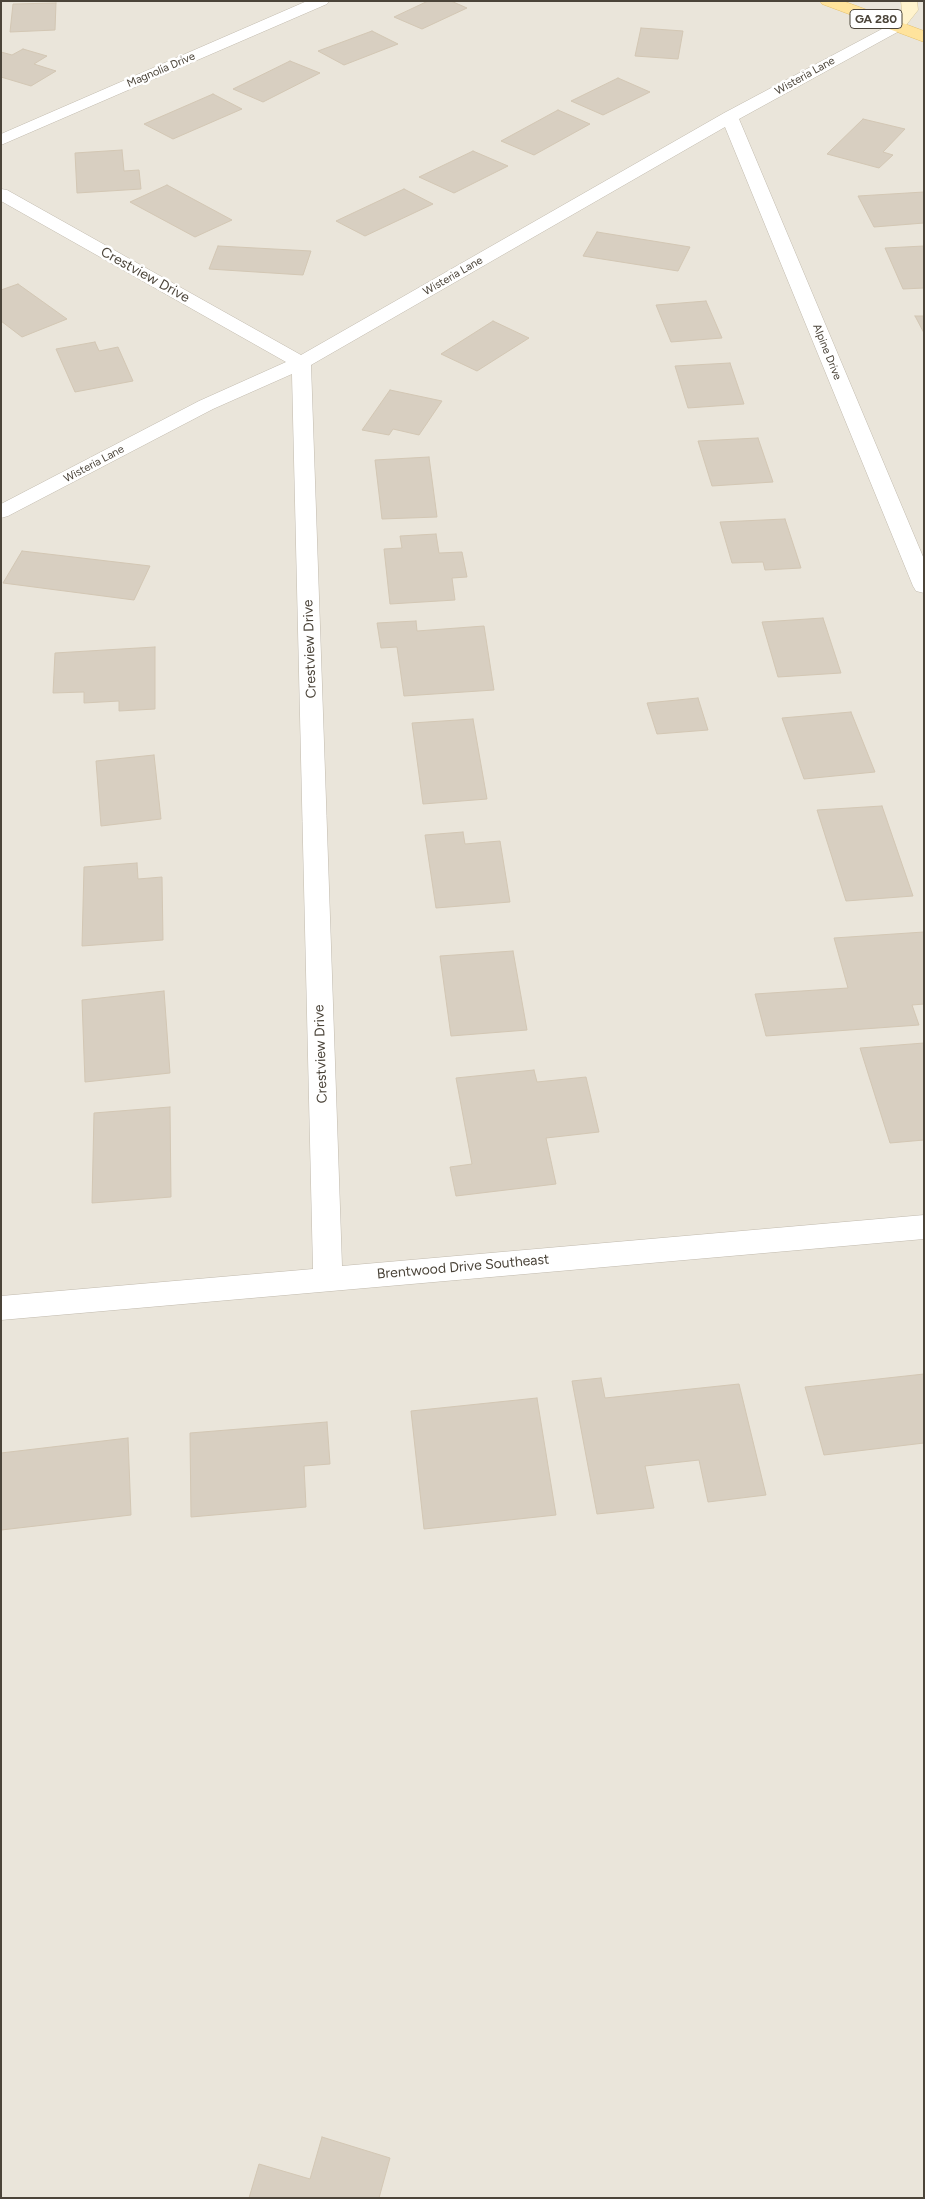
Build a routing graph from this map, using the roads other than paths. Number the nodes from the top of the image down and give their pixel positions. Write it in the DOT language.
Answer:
graph roads {
  1 [pos="321,1"];
  2 [pos="828,1"];
  3 [pos="909,1"];
  4 [pos="897,26"];
  5 [pos="924,36"];
  6 [pos="730,117"];
  7 [pos="1,140"];
  8 [pos="1,194"];
  9 [pos="301,363"];
  10 [pos="1,512"];
  11 [pos="924,586"];
  12 [pos="924,1227"];
  13 [pos="328,1279"];
  14 [pos="1,1308"];
  1 -- 7 [label="street, Magnolia Drive"];
  2 -- 4 [label="main road, GA 280"];
  3 -- 4 [label="street"];
  4 -- 5 [label="main road, GA 280"];
  4 -- 6 [label="street, Wisteria Lane"];
  6 -- 9 [label="street, Wisteria Lane"];
  6 -- 11 [label="street, Alpine Drive"];
  8 -- 9 [label="street, Crestview Drive"];
  9 -- 10 [label="street, Wisteria Lane"];
  9 -- 13 [label="street, Crestview Drive"];
  12 -- 13 [label="street, Brentwood Drive Southeast"];
  13 -- 14 [label="street, Brentwood Drive Southeast"];
}
